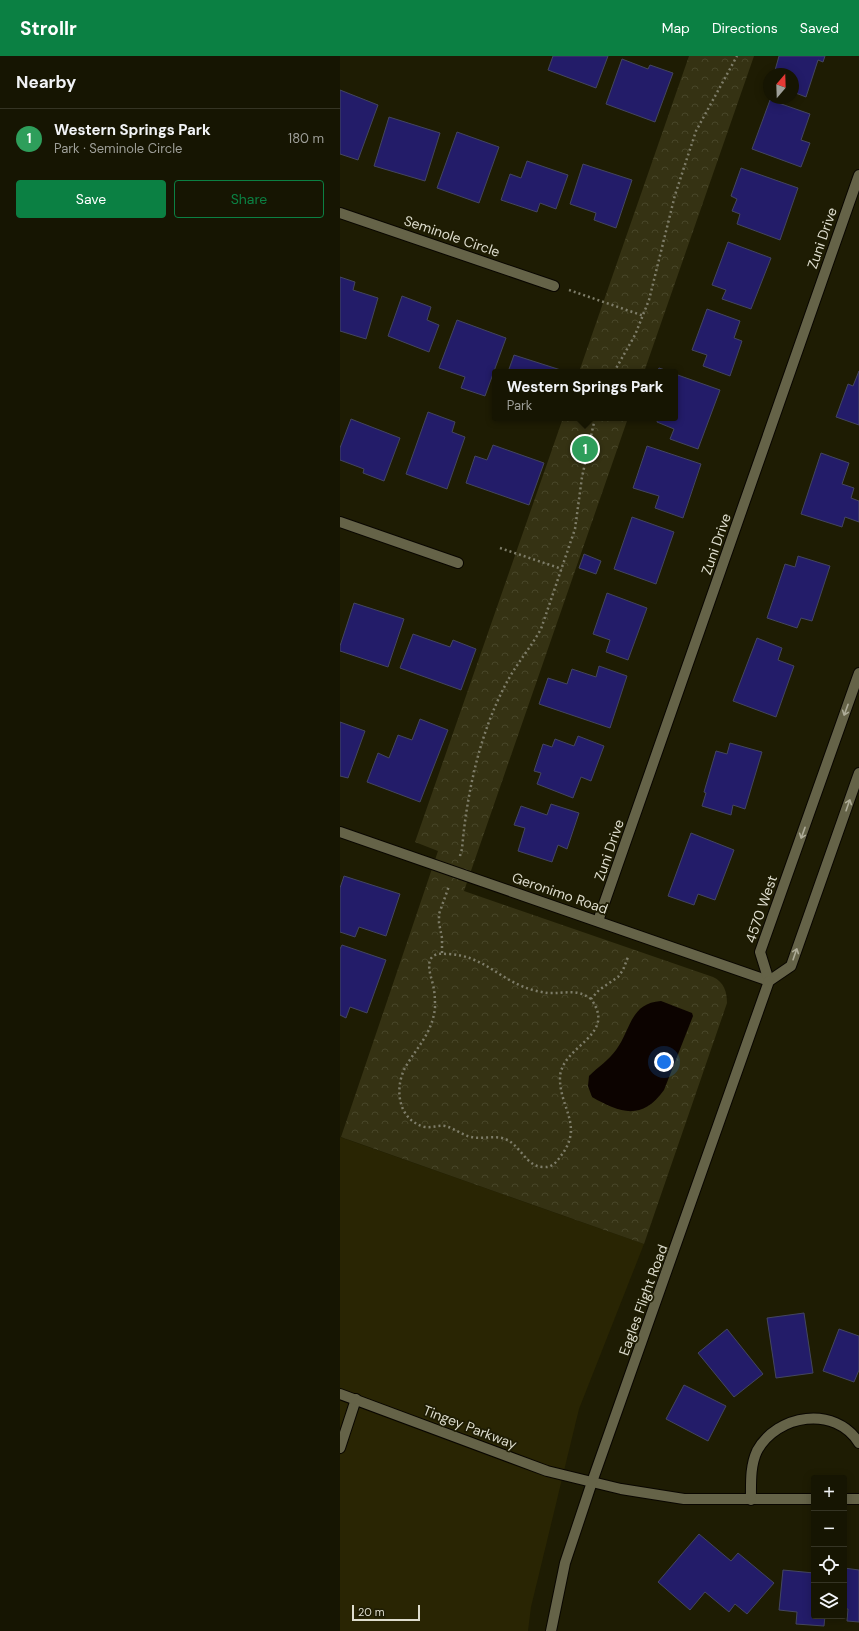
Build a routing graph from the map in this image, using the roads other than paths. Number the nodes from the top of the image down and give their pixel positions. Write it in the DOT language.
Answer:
graph roads {
  1 [pos="859,176"];
  2 [pos="340,212"];
  3 [pos="554,286"];
  4 [pos="340,522"];
  5 [pos="458,563"];
  6 [pos="859,673"];
  7 [pos="859,773"];
  8 [pos="340,832"];
  9 [pos="598,921"];
  10 [pos="770,981"];
  11 [pos="340,1394"];
  12 [pos="356,1399"];
  13 [pos="859,1443"];
  14 [pos="340,1448"];
  15 [pos="592,1482"];
  16 [pos="811,1499"];
  17 [pos="847,1499"];
  18 [pos="859,1499"];
  19 [pos="751,1500"];
  20 [pos="551,1631"];
  1 -- 9 [label="street, Zuni Drive"];
  2 -- 3 [label="street, Seminole Circle"];
  4 -- 5 [label="street"];
  6 -- 10 [label="street, 4570 West, one-way"];
  10 -- 7 [label="street, one-way"];
  8 -- 9 [label="street, Geronimo Road"];
  9 -- 10 [label="street, Geronimo Road"];
  10 -- 15 [label="street, Eagles Flight Road"];
  11 -- 12 [label="street, Tingey Parkway"];
  12 -- 14 [label="street"];
  12 -- 15 [label="street, Tingey Parkway"];
  13 -- 19 [label="street"];
  15 -- 19 [label="street, Tingey Parkway"];
  15 -- 20 [label="street, Eagles Flight Road"];
  16 -- 19 [label="street, Tingey Parkway"];
  17 -- 18 [label="street"];
}
